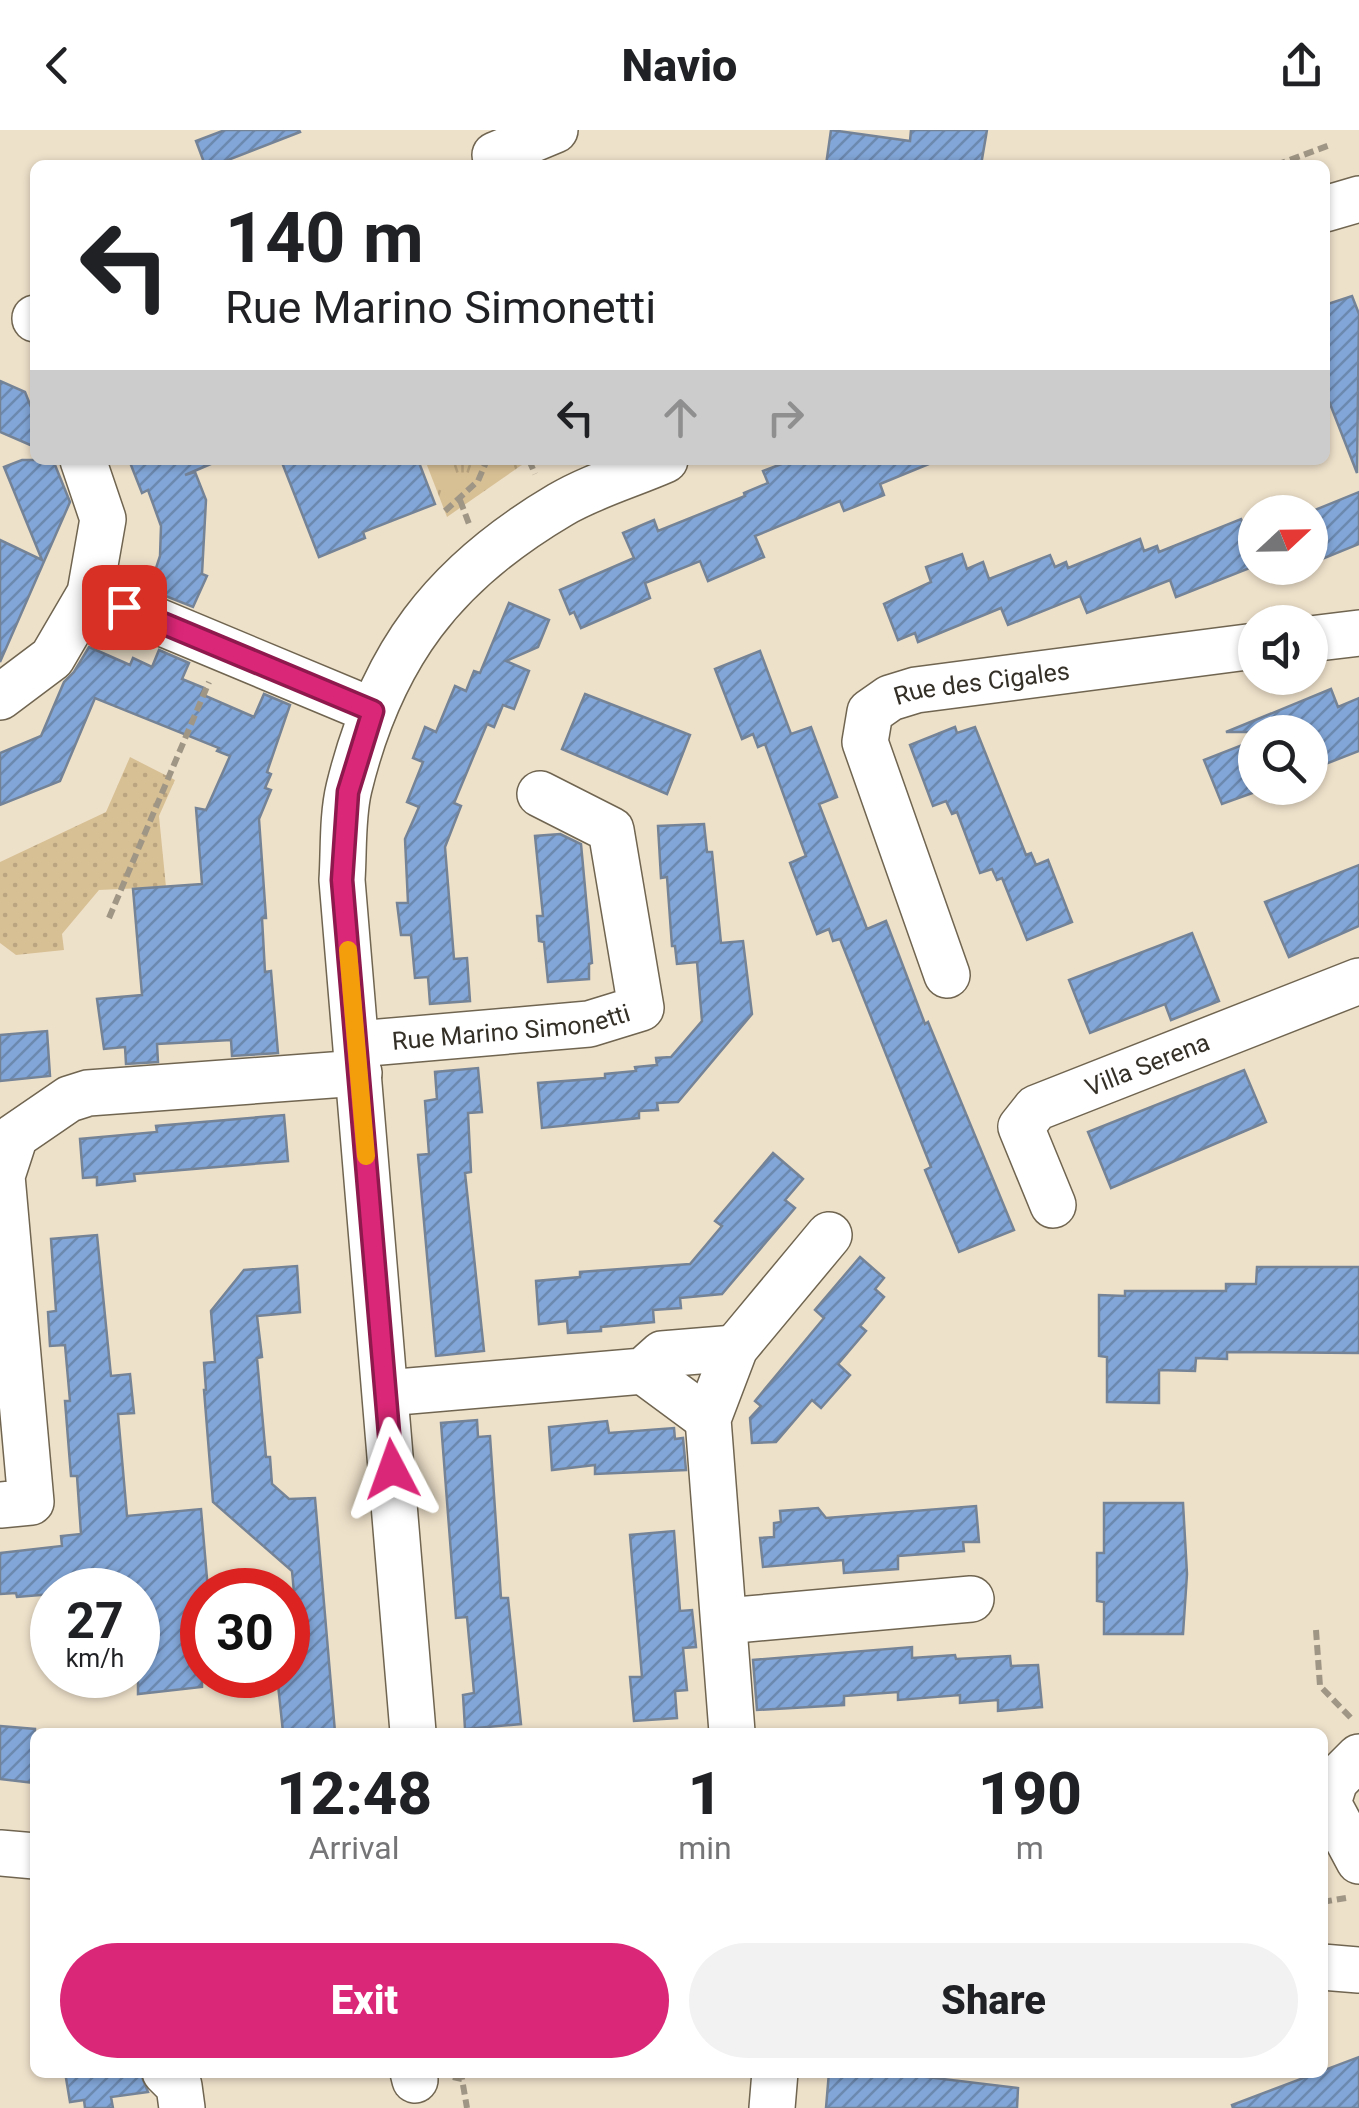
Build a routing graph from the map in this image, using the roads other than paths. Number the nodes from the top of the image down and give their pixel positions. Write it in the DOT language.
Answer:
graph roads {
  1 [pos="555,130"];
  2 [pos="495,155"];
  3 [pos="1359,198"];
  4 [pos="1330,207"];
  5 [pos="85,465"];
  6 [pos="653,465"];
  7 [pos="90,593"];
  8 [pos="1359,633"];
  9 [pos="1328,637"];
  10 [pos="1238,648"];
  11 [pos="0,698"];
  12 [pos="373,711"];
  13 [pos="540,794"];
  14 [pos="947,975"];
  15 [pos="1359,980"];
  16 [pos="358,1058"];
  17 [pos="8,1132"];
  18 [pos="1052,1205"];
  19 [pos="828,1234"];
  20 [pos="735,1348"];
  21 [pos="642,1371"];
  22 [pos="386,1393"];
  23 [pos="708,1419"];
  24 [pos="13,1445"];
  25 [pos="0,1505"];
  26 [pos="971,1600"];
  27 [pos="725,1622"];
  28 [pos="413,1728"];
  29 [pos="732,1728"];
  30 [pos="1359,1757"];
  31 [pos="0,1853"];
  32 [pos="30,1856"];
  33 [pos="1359,1861"];
  34 [pos="1328,1967"];
  35 [pos="1359,1970"];
  36 [pos="171,2078"];
  37 [pos="774,2078"];
  38 [pos="182,2108"];
  39 [pos="772,2108"];
  1 -- 2 [label="street"];
  3 -- 4 [label="street"];
  5 -- 7 [label="street"];
  6 -- 12 [label="street, Rue Marino Simonetti"];
  7 -- 11 [label="street"];
  7 -- 12 [label="street"];
  8 -- 9 [label="street"];
  10 -- 14 [label="street, Rue des Cigales"];
  12 -- 16 [label="street, Rue Marino Simonetti"];
  13 -- 16 [label="street, Rue Marino Simonetti"];
  15 -- 18 [label="street, Villa Serena"];
  16 -- 17 [label="street, Rue Marino Simonetti"];
  16 -- 22 [label="street, Rue Marino Simonetti"];
  17 -- 24 [label="street, Rue Marino Simonetti"];
  19 -- 20 [label="street"];
  20 -- 21 [label="street"];
  20 -- 23 [label="street"];
  21 -- 22 [label="street"];
  21 -- 23 [label="street"];
  22 -- 28 [label="street, Rue Marino Simonetti"];
  23 -- 27 [label="street"];
  24 -- 25 [label="street, Rue Marino Simonetti"];
  26 -- 27 [label="street"];
  27 -- 29 [label="street"];
  30 -- 33 [label="street"];
  31 -- 32 [label="street"];
  34 -- 35 [label="street"];
  36 -- 38 [label="street"];
  37 -- 39 [label="street"];
}
